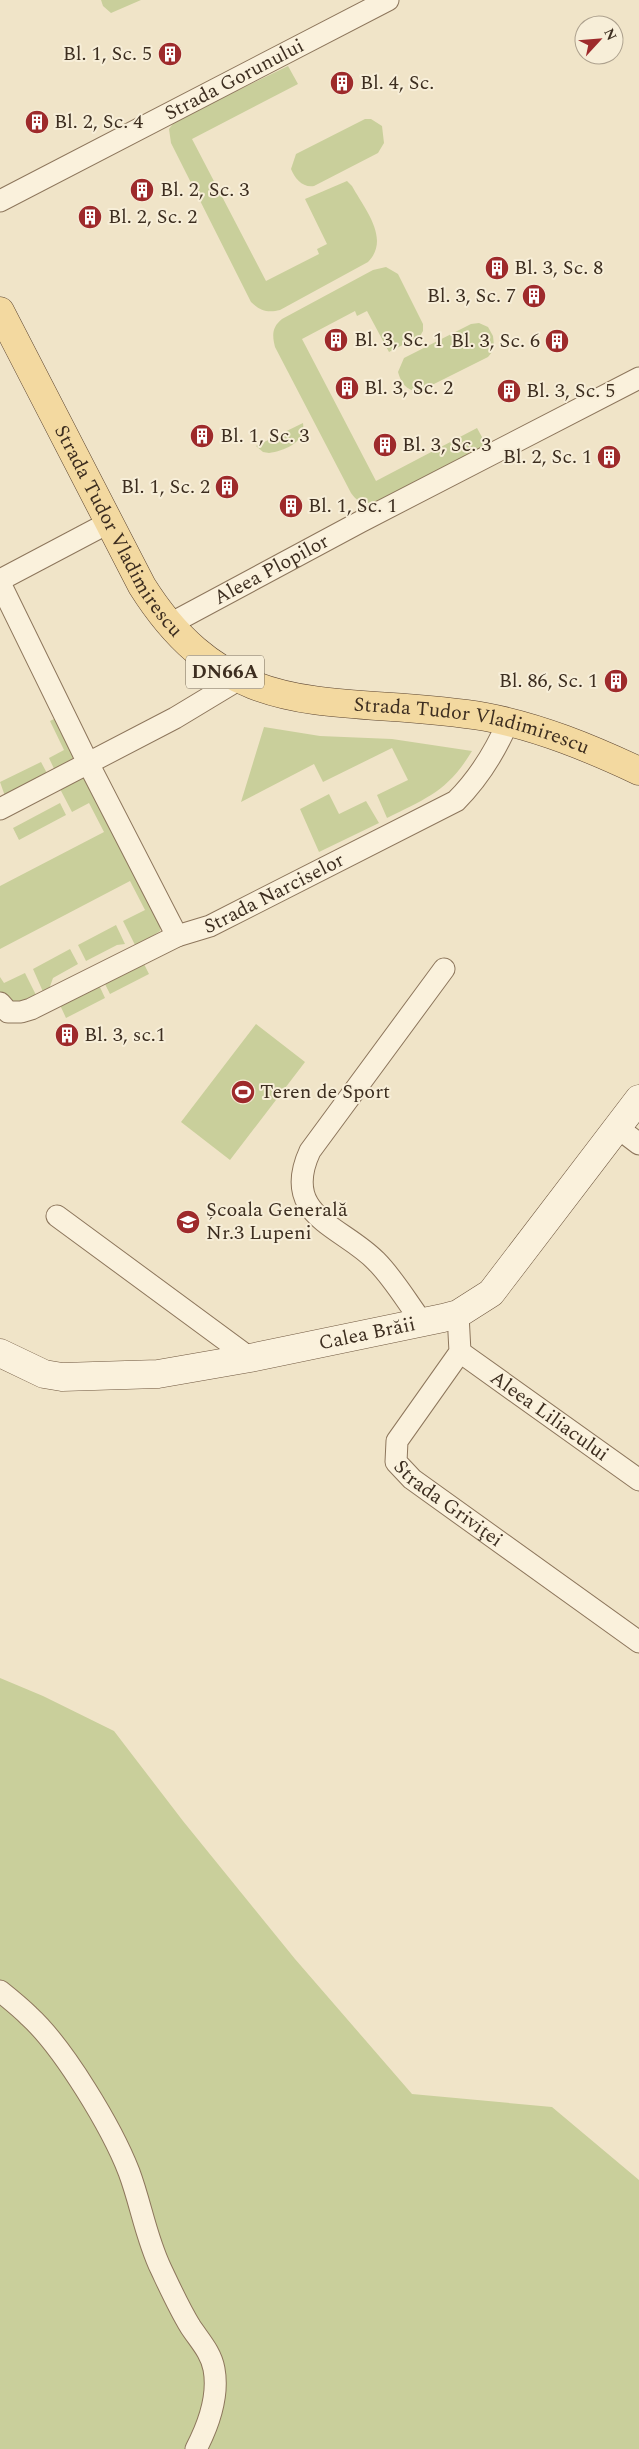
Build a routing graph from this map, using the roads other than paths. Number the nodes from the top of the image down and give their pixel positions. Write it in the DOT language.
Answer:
graph roads {
  1 [pos="388,0"];
  2 [pos="0,201"];
  3 [pos="3,325"];
  4 [pos="639,378"];
  5 [pos="108,523"];
  6 [pos="0,582"];
  7 [pos="170,624"];
  8 [pos="238,680"];
  9 [pos="508,722"];
  10 [pos="88,763"];
  11 [pos="639,771"];
  12 [pos="0,810"];
  13 [pos="177,936"];
  14 [pos="444,969"];
  15 [pos="0,1003"];
  16 [pos="639,1099"];
  17 [pos="628,1136"];
  18 [pos="57,1216"];
  19 [pos="458,1314"];
  20 [pos="422,1322"];
  21 [pos="460,1352"];
  22 [pos="0,1353"];
  23 [pos="250,1358"];
  24 [pos="639,1480"];
  25 [pos="639,1642"];
  26 [pos="0,1991"];
  27 [pos="196,2449"];
  1 -- 2 [label="street, Strada Gorunului"];
  3 -- 5 [label="main road, Strada Tudor Vladimirescu / DN66A"];
  4 -- 7 [label="street, Aleea Plopilor"];
  5 -- 6 [label="street"];
  5 -- 7 [label="main road, Strada Tudor Vladimirescu / DN66A"];
  6 -- 10 [label="street, Strada Narciselor"];
  7 -- 8 [label="main road, Strada Tudor Vladimirescu / DN66A"];
  8 -- 9 [label="main road, Strada Tudor Vladimirescu / DN66A"];
  8 -- 10 [label="street"];
  9 -- 11 [label="main road, Strada Tudor Vladimirescu / DN66A"];
  9 -- 13 [label="street, Strada Narciselor"];
  10 -- 12 [label="street"];
  10 -- 13 [label="street, Strada Narciselor"];
  13 -- 15 [label="street"];
  14 -- 20 [label="street"];
  16 -- 17 [label="main road, Calea Brăii"];
  17 -- 19 [label="main road, Calea Brăii"];
  18 -- 23 [label="street"];
  19 -- 20 [label="main road, Calea Brăii"];
  19 -- 21 [label="street"];
  20 -- 23 [label="main road, Calea Brăii"];
  21 -- 24 [label="street, Aleea Liliacului"];
  21 -- 25 [label="street, Strada Griviţei"];
  22 -- 23 [label="main road, Calea Brăii"];
  26 -- 27 [label="street"];
}
